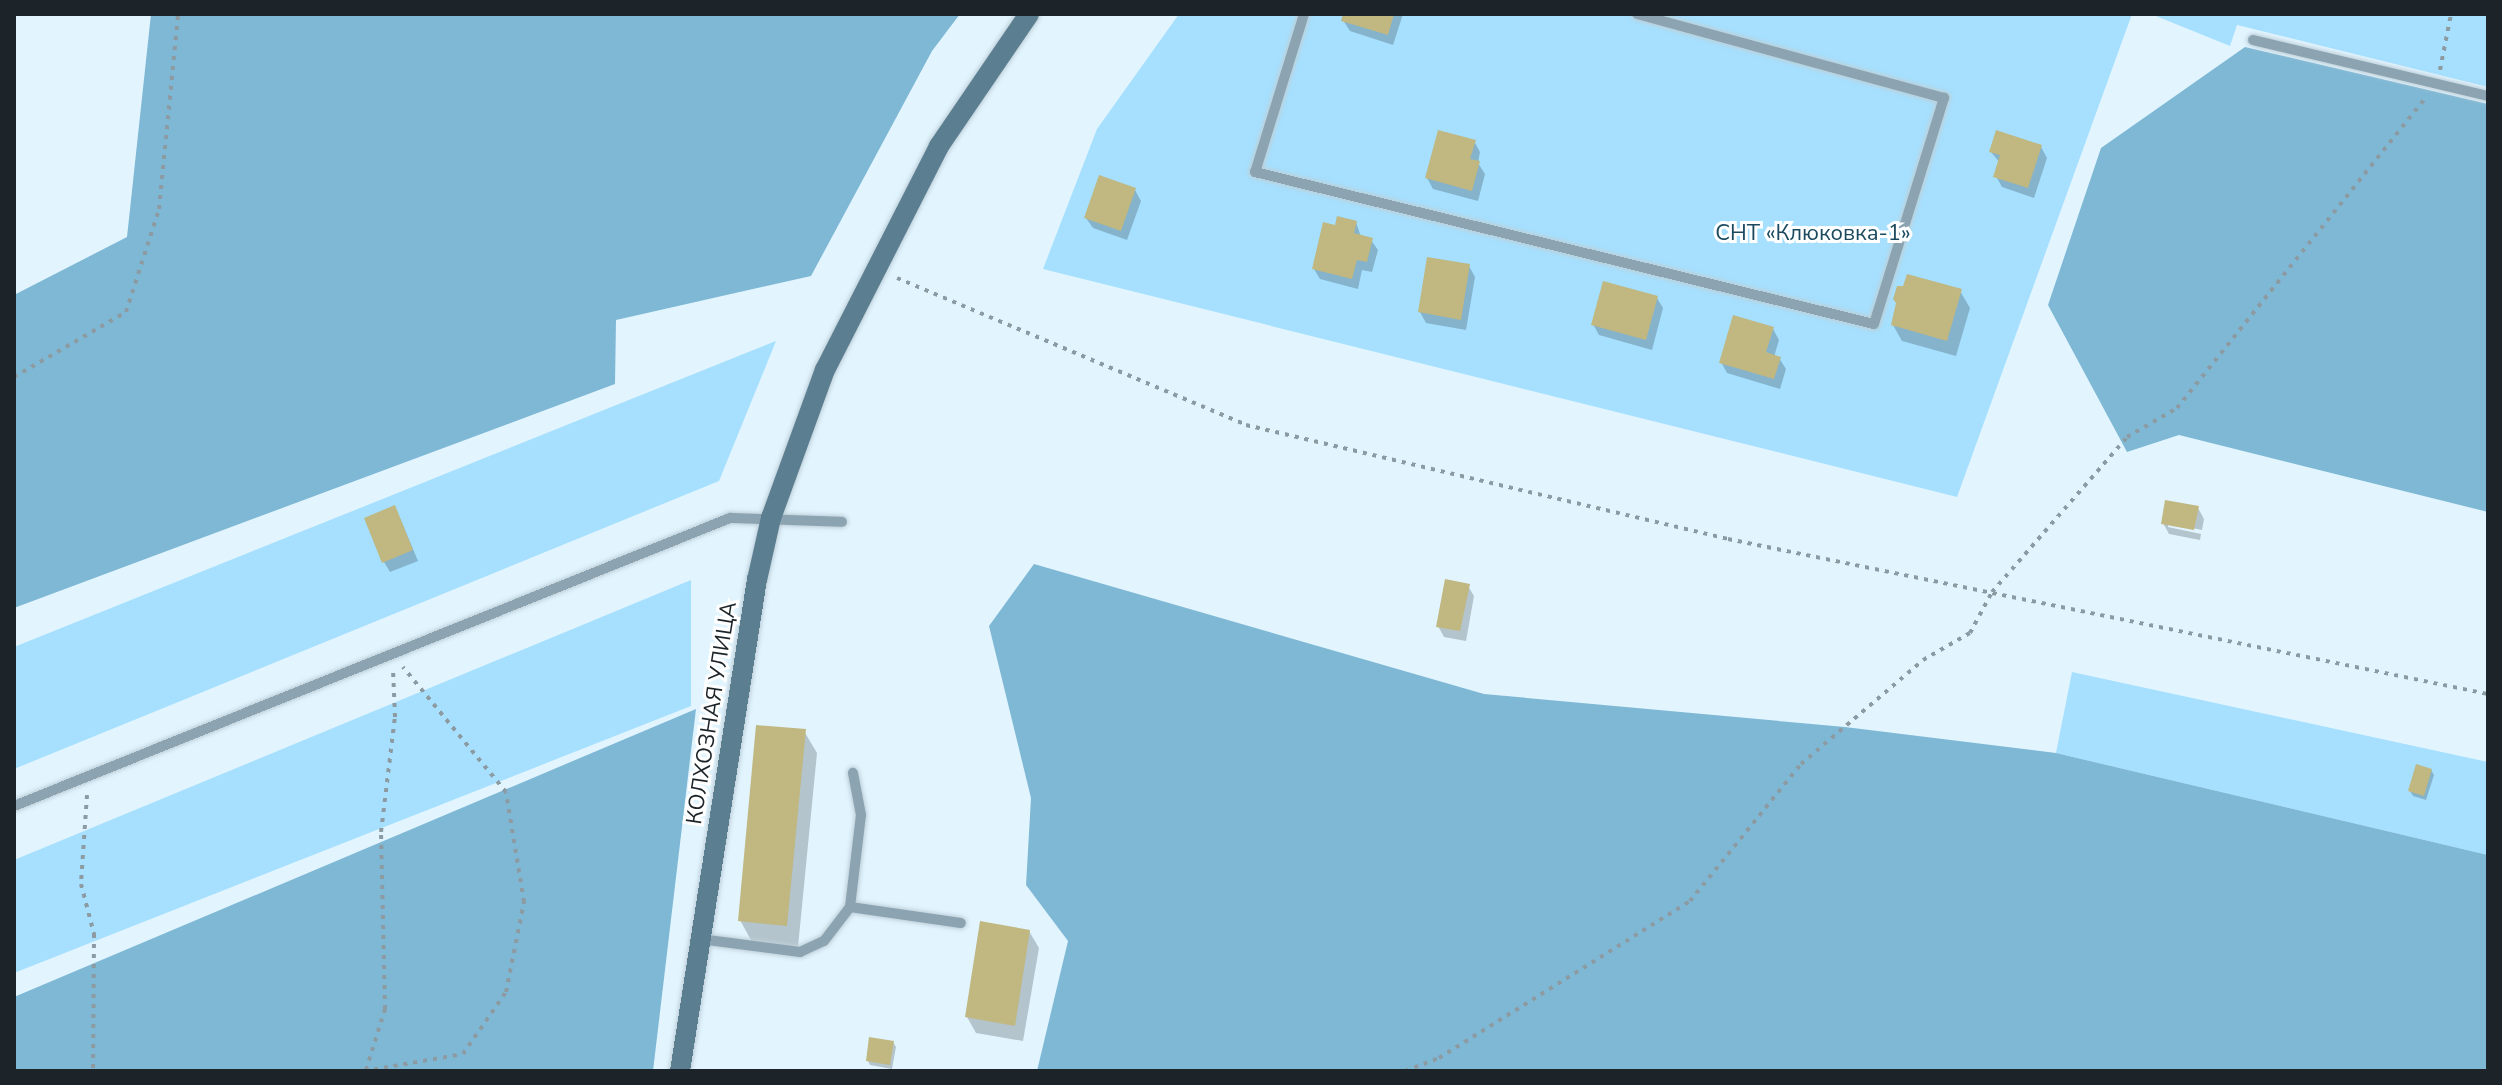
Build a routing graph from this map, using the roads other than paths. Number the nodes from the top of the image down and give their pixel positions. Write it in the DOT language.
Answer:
graph roads {
  1 [pos="1029,14"];
  2 [pos="1304,14"];
  3 [pos="1637,14"];
  4 [pos="2253,40"];
  5 [pos="2488,96"];
  6 [pos="771,518"];
  7 [pos="842,522"];
  8 [pos="853,773"];
  9 [pos="14,806"];
  10 [pos="850,907"];
  11 [pos="961,923"];
  12 [pos="700,939"];
  13 [pos="680,1071"];
  1 -- 6 [label="street, КОЛХОЗНАЯ УЛИЦА"];
  2 -- 3 [label="lane"];
  4 -- 5 [label="lane"];
  6 -- 7 [label="lane"];
  6 -- 9 [label="lane"];
  6 -- 12 [label="street, КОЛХОЗНАЯ УЛИЦА"];
  8 -- 10 [label="lane"];
  10 -- 11 [label="lane"];
  10 -- 12 [label="lane"];
  12 -- 13 [label="street, КОЛХОЗНАЯ УЛИЦА"];
}
